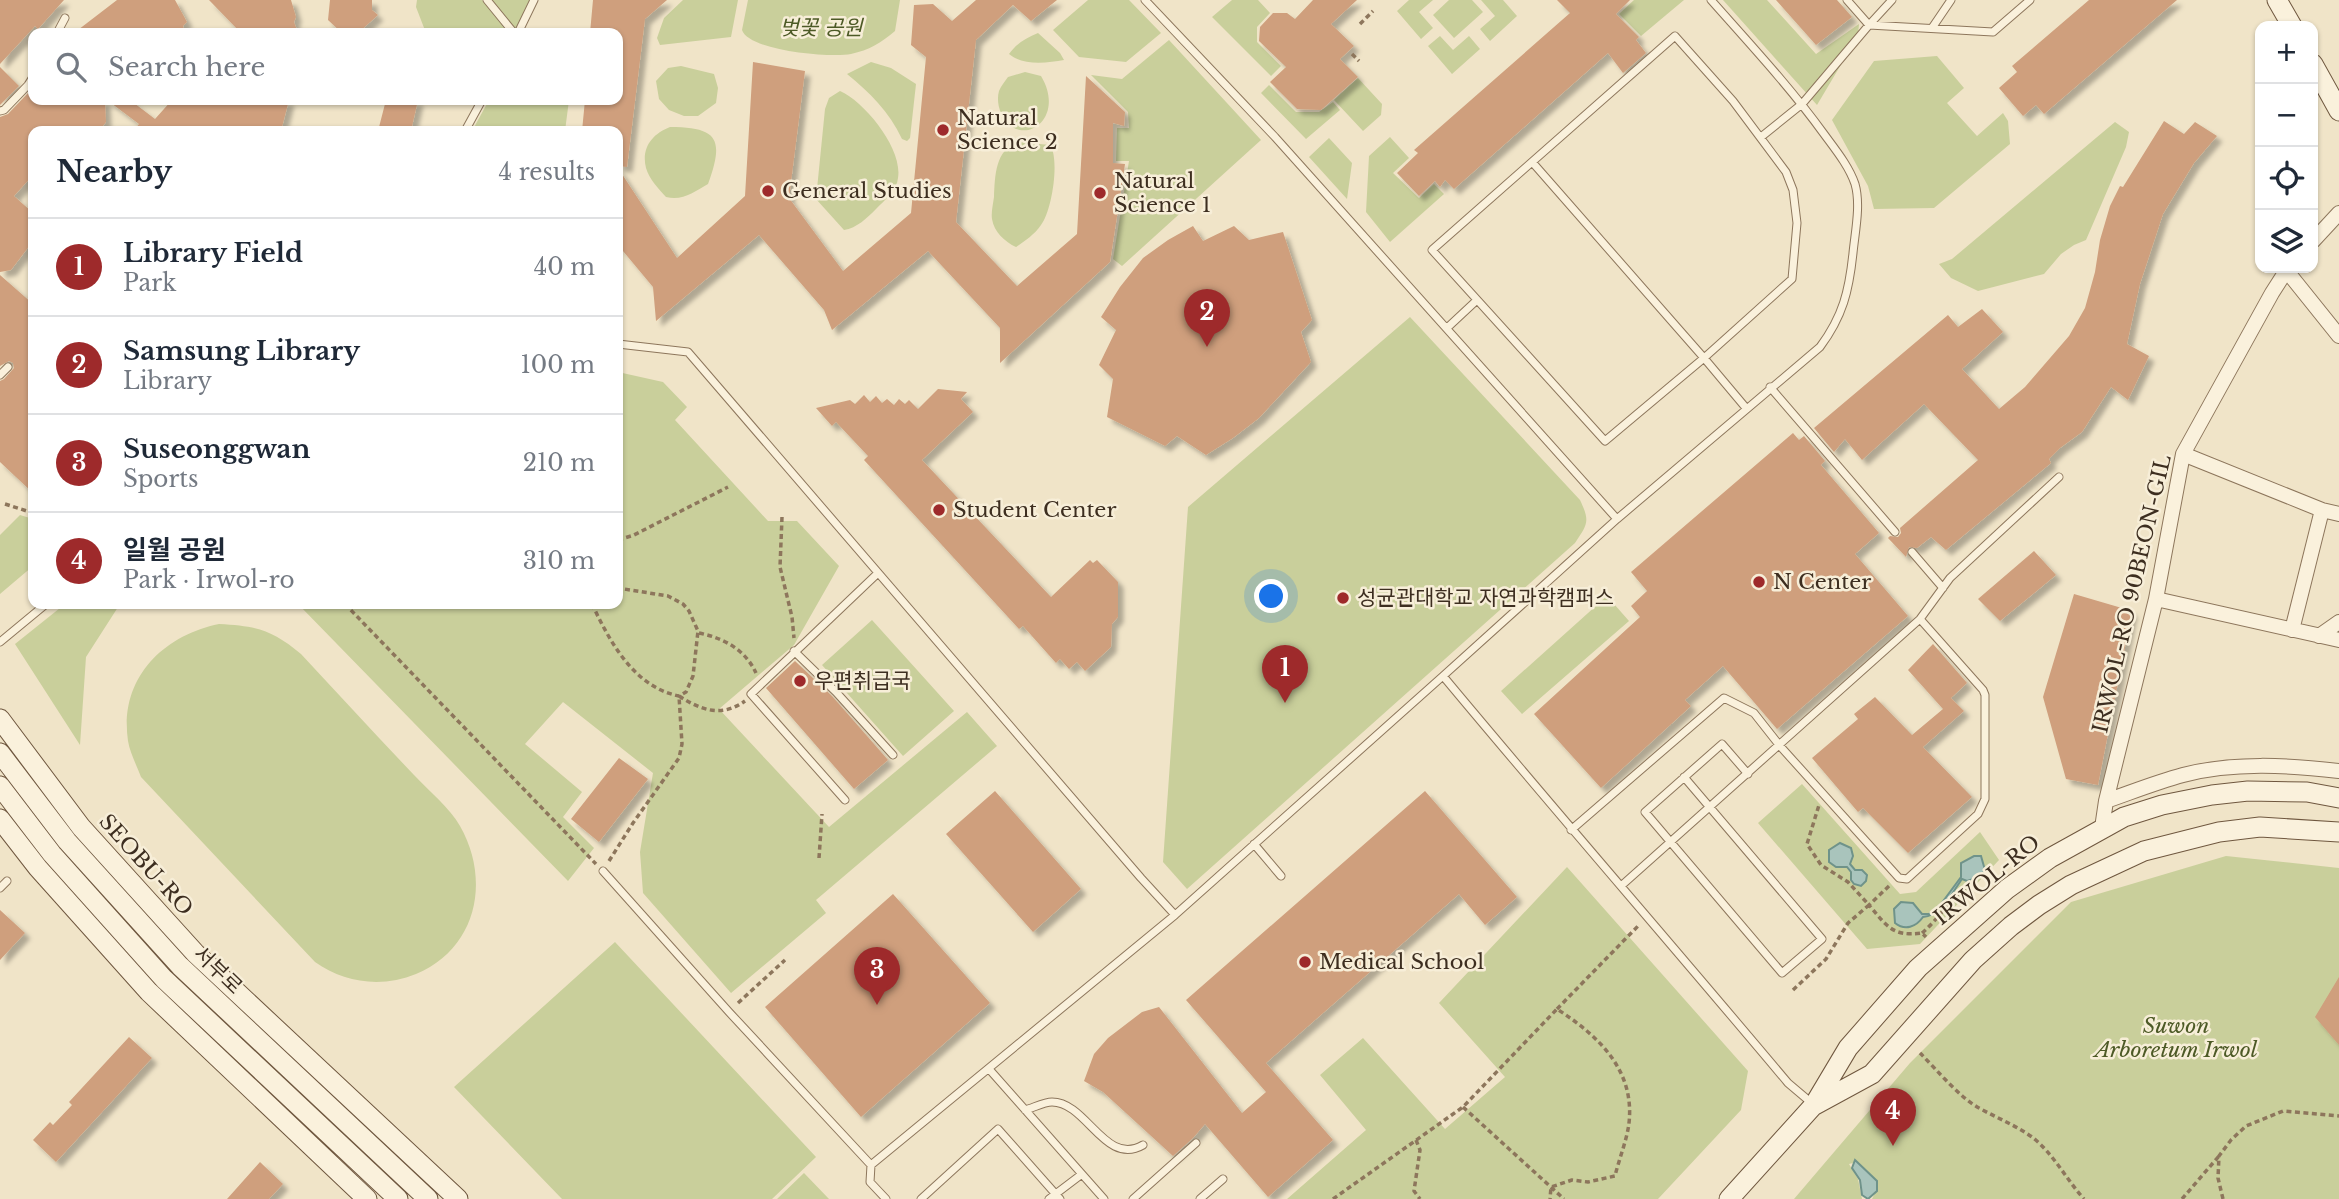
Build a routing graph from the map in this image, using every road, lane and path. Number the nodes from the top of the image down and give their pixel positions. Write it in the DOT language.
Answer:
graph roads {
  1 [pos="487,0"];
  2 [pos="534,0"];
  3 [pos="1711,0"];
  4 [pos="1847,0"];
  5 [pos="1892,0"];
  6 [pos="1951,0"];
  7 [pos="2030,0"];
  8 [pos="2277,0"];
  9 [pos="1151,2"];
  10 [pos="1373,11"];
  11 [pos="65,18"];
  12 [pos="2289,21"];
  13 [pos="1360,24"];
  14 [pos="1869,25"];
  15 [pos="60,28"];
  16 [pos="512,28"];
  17 [pos="519,28"];
  18 [pos="1933,29"];
  19 [pos="1352,54"];
  20 [pos="1359,61"];
  21 [pos="2318,73"];
  22 [pos="28,85"];
  23 [pos="1802,104"];
  24 [pos="479,105"];
  25 [pos="0,111"];
  26 [pos="2339,111"];
  27 [pos="468,126"];
  28 [pos="1761,137"];
  29 [pos="1532,163"];
  30 [pos="2339,213"];
  31 [pos="2318,236"];
  32 [pos="2285,273"];
  33 [pos="2290,273"];
  34 [pos="1477,300"];
  35 [pos="1447,328"];
  36 [pos="2339,336"];
  37 [pos="623,345"];
  38 [pos="1704,358"];
  39 [pos="8,367"];
  40 [pos="0,375"];
  41 [pos="1770,387"];
  42 [pos="1746,408"];
  43 [pos="2183,454"];
  44 [pos="2059,477"];
  45 [pos="728,487"];
  46 [pos="5,504"];
  47 [pos="2322,510"];
  48 [pos="28,511"];
  49 [pos="2339,514"];
  50 [pos="782,517"];
  51 [pos="1617,519"];
  52 [pos="1895,532"];
  53 [pos="623,538"];
  54 [pos="1912,552"];
  55 [pos="878,573"];
  56 [pos="623,588"];
  57 [pos="1943,588"];
  58 [pos="2156,599"];
  59 [pos="40,609"];
  60 [pos="350,609"];
  61 [pos="595,609"];
  62 [pos="1920,619"];
  63 [pos="2339,622"];
  64 [pos="2292,630"];
  65 [pos="698,633"];
  66 [pos="2319,636"];
  67 [pos="2339,640"];
  68 [pos="0,642"];
  69 [pos="794,651"];
  70 [pos="1443,676"];
  71 [pos="751,694"];
  72 [pos="679,696"];
  73 [pos="0,719"];
  74 [pos="1780,746"];
  75 [pos="0,753"];
  76 [pos="893,755"];
  77 [pos="2339,771"];
  78 [pos="1748,774"];
  79 [pos="1684,777"];
  80 [pos="0,786"];
  81 [pos="1823,793"];
  82 [pos="2339,798"];
  83 [pos="845,800"];
  84 [pos="2106,801"];
  85 [pos="1710,807"];
  86 [pos="822,814"];
  87 [pos="0,819"];
  88 [pos="2102,828"];
  89 [pos="1571,830"];
  90 [pos="2339,832"];
  91 [pos="1670,842"];
  92 [pos="1254,844"];
  93 [pos="819,859"];
  94 [pos="603,871"];
  95 [pos="1281,876"];
  96 [pos="1899,878"];
  97 [pos="7,881"];
  98 [pos="1976,881"];
  99 [pos="1621,886"];
  100 [pos="0,888"];
  101 [pos="1869,905"];
  102 [pos="1175,915"];
  103 [pos="1648,916"];
  104 [pos="1922,933"];
  105 [pos="1926,937"];
  106 [pos="785,960"];
  107 [pos="1793,990"];
  108 [pos="1557,1009"];
  109 [pos="729,1012"];
  110 [pos="1920,1053"];
  111 [pos="989,1069"];
  112 [pos="1814,1105"];
  113 [pos="1463,1107"];
  114 [pos="1025,1110"];
  115 [pos="2339,1116"];
  116 [pos="1416,1140"];
  117 [pos="1196,1143"];
  118 [pos="1143,1145"];
  119 [pos="2219,1156"];
  120 [pos="871,1164"];
  121 [pos="1082,1174"];
  122 [pos="1223,1179"];
  123 [pos="1551,1187"];
  124 [pos="1055,1197"];
  125 [pos="368,1199"];
  126 [pos="398,1199"];
  127 [pos="428,1199"];
  128 [pos="458,1199"];
  129 [pos="886,1199"];
  130 [pos="920,1199"];
  131 [pos="1104,1199"];
  132 [pos="1133,1199"];
  133 [pos="1200,1199"];
  134 [pos="1333,1199"];
  135 [pos="1420,1199"];
  136 [pos="1550,1199"];
  137 [pos="1564,1199"];
  138 [pos="1728,1199"];
  139 [pos="2084,1199"];
  140 [pos="2182,1199"];
  141 [pos="2223,1199"];
  1 -- 16 [label="lane"];
  2 -- 17 [label="lane"];
  3 -- 23 [label="lane"];
  4 -- 14 [label="lane"];
  5 -- 14 [label="lane"];
  6 -- 18 [label="lane"];
  7 -- 18 [label="lane"];
  8 -- 12 [label="street"];
  9 -- 35 [label="lane"];
  10 -- 13 [label="path"];
  11 -- 15 [label="lane"];
  14 -- 18 [label="lane"];
  14 -- 23 [label="lane"];
  19 -- 20 [label="path"];
  21 -- 26 [label="street"];
  22 -- 25 [label="lane"];
  23 -- 28 [label="lane"];
  23 -- 41 [label="lane"];
  24 -- 27 [label="lane"];
  28 -- 29 [label="lane"];
  28 -- 38 [label="lane"];
  29 -- 34 [label="lane"];
  29 -- 38 [label="lane"];
  30 -- 31 [label="street"];
  32 -- 43 [label="street, IRWOL-RO 90BEON-GIL"];
  33 -- 36 [label="street"];
  34 -- 35 [label="lane"];
  34 -- 38 [label="lane"];
  35 -- 51 [label="lane"];
  37 -- 55 [label="lane"];
  38 -- 42 [label="lane"];
  39 -- 40 [label="lane"];
  41 -- 42 [label="lane"];
  41 -- 52 [label="lane"];
  42 -- 51 [label="lane"];
  43 -- 47 [label="street"];
  43 -- 58 [label="street, IRWOL-RO 90BEON-GIL"];
  44 -- 57 [label="lane"];
  45 -- 53 [label="path"];
  46 -- 48 [label="path"];
  47 -- 49 [label="street"];
  47 -- 64 [label="street"];
  50 -- 69 [label="path"];
  51 -- 70 [label="lane"];
  54 -- 57 [label="lane"];
  55 -- 69 [label="lane"];
  55 -- 102 [label="lane"];
  56 -- 65 [label="path"];
  57 -- 62 [label="lane"];
  58 -- 64 [label="street"];
  58 -- 84 [label="street, IRWOL-RO 90BEON-GIL"];
  59 -- 68 [label="lane"];
  60 -- 94 [label="path"];
  61 -- 72 [label="path"];
  62 -- 74 [label="lane"];
  62 -- 96 [label="lane"];
  63 -- 66 [label="street"];
  64 -- 66 [label="street"];
  65 -- 71 [label="path"];
  65 -- 72 [label="path"];
  66 -- 67 [label="street"];
  69 -- 71 [label="lane"];
  69 -- 76 [label="lane"];
  70 -- 89 [label="lane"];
  70 -- 92 [label="lane"];
  71 -- 72 [label="path"];
  71 -- 83 [label="lane"];
  72 -- 94 [label="path"];
  73 -- 128 [label="street, SEOBU-RO"];
  74 -- 78 [label="lane"];
  74 -- 81 [label="lane"];
  74 -- 89 [label="lane"];
  75 -- 127 [label="street, 서부로"];
  77 -- 84 [label="street"];
  78 -- 79 [label="lane"];
  78 -- 85 [label="lane"];
  79 -- 85 [label="lane"];
  79 -- 91 [label="lane"];
  80 -- 126 [label="street, 서부로"];
  81 -- 96 [label="lane"];
  81 -- 101 [label="path"];
  82 -- 88 [label="street, IRWOL-RO"];
  84 -- 88 [label="street, IRWOL-RO 90BEON-GIL"];
  85 -- 91 [label="lane"];
  85 -- 91 [label="lane"];
  86 -- 93 [label="path"];
  87 -- 125 [label="street"];
  88 -- 112 [label="street, IRWOL-RO"];
  89 -- 99 [label="lane"];
  90 -- 112 [label="street, IRWOL-RO"];
  91 -- 99 [label="lane"];
  92 -- 95 [label="lane"];
  92 -- 102 [label="lane"];
  94 -- 109 [label="lane"];
  96 -- 101 [label="path"];
  97 -- 100 [label="lane"];
  98 -- 104 [label="path"];
  99 -- 103 [label="lane"];
  101 -- 104 [label="path"];
  101 -- 107 [label="path"];
  102 -- 111 [label="lane"];
  103 -- 108 [label="path"];
  103 -- 112 [label="lane"];
  104 -- 105 [label="path"];
  106 -- 109 [label="path"];
  108 -- 113 [label="path"];
  108 -- 123 [label="path"];
  109 -- 120 [label="lane"];
  110 -- 139 [label="path"];
  111 -- 114 [label="lane"];
  111 -- 120 [label="lane"];
  112 -- 138 [label="street, IRWOL-RO"];
  113 -- 116 [label="path"];
  113 -- 123 [label="path"];
  114 -- 118 [label="lane"];
  114 -- 121 [label="lane"];
  115 -- 119 [label="path"];
  116 -- 134 [label="path"];
  116 -- 135 [label="path"];
  117 -- 132 [label="lane"];
  119 -- 140 [label="path"];
  119 -- 141 [label="path"];
  120 -- 129 [label="lane"];
  121 -- 124 [label="lane"];
  121 -- 131 [label="lane"];
  122 -- 133 [label="lane"];
  123 -- 136 [label="path"];
  123 -- 137 [label="path"];
  124 -- 130 [label="lane"];
}
